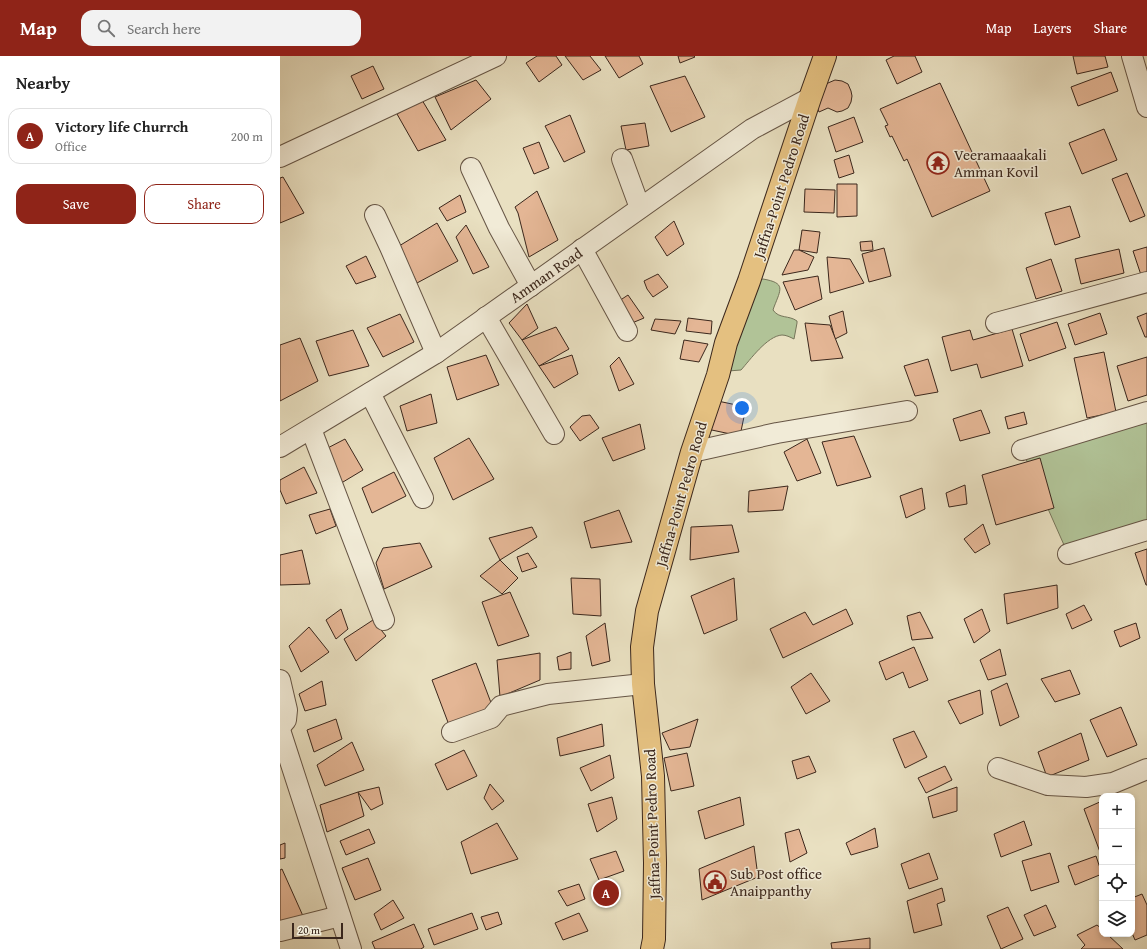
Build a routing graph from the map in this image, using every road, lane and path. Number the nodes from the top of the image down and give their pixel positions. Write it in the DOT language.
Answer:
graph roads {
  1 [pos="496,56"];
  2 [pos="825,56"];
  3 [pos="1132,56"];
  4 [pos="810,98"];
  5 [pos="1147,107"];
  6 [pos="280,157"];
  7 [pos="622,159"];
  8 [pos="471,168"];
  9 [pos="640,208"];
  10 [pos="375,215"];
  11 [pos="582,249"];
  12 [pos="1147,282"];
  13 [pos="531,286"];
  14 [pos="486,318"];
  15 [pos="996,323"];
  16 [pos="627,331"];
  17 [pos="436,353"];
  18 [pos="370,393"];
  19 [pos="907,411"];
  20 [pos="1147,412"];
  21 [pos="311,428"];
  22 [pos="554,434"];
  23 [pos="280,447"];
  24 [pos="1022,450"];
  25 [pos="692,452"];
  26 [pos="424,498"];
  27 [pos="1147,530"];
  28 [pos="1068,554"];
  29 [pos="384,620"];
  30 [pos="280,680"];
  31 [pos="643,684"];
  32 [pos="280,728"];
  33 [pos="452,732"];
  34 [pos="998,768"];
  35 [pos="1147,768"];
  36 [pos="340,916"];
  37 [pos="280,931"];
  38 [pos="351,949"];
  39 [pos="652,949"];
  1 -- 6 [label="street"];
  2 -- 4 [label="main road, Jaffna-Point Pedro Road"];
  3 -- 5 [label="street"];
  4 -- 9 [label="street, Amman Road"];
  4 -- 25 [label="main road, Jaffna-Point Pedro Road"];
  7 -- 9 [label="street"];
  8 -- 13 [label="street"];
  9 -- 11 [label="street, Amman Road"];
  10 -- 17 [label="street"];
  11 -- 13 [label="street, Amman Road"];
  11 -- 16 [label="street"];
  12 -- 15 [label="street"];
  13 -- 14 [label="street, Amman Road"];
  14 -- 17 [label="street, Amman Road"];
  14 -- 22 [label="street"];
  17 -- 18 [label="street, Amman Road"];
  18 -- 21 [label="street, Amman Road"];
  18 -- 26 [label="street"];
  19 -- 25 [label="street"];
  20 -- 24 [label="street"];
  21 -- 23 [label="street, Amman Road"];
  21 -- 29 [label="street"];
  25 -- 31 [label="main road, Jaffna-Point Pedro Road"];
  27 -- 28 [label="street"];
  30 -- 32 [label="street"];
  31 -- 33 [label="street"];
  31 -- 39 [label="main road, Jaffna-Point Pedro Road"];
  32 -- 36 [label="street"];
  34 -- 35 [label="street"];
  36 -- 37 [label="street"];
  36 -- 38 [label="street"];
}
